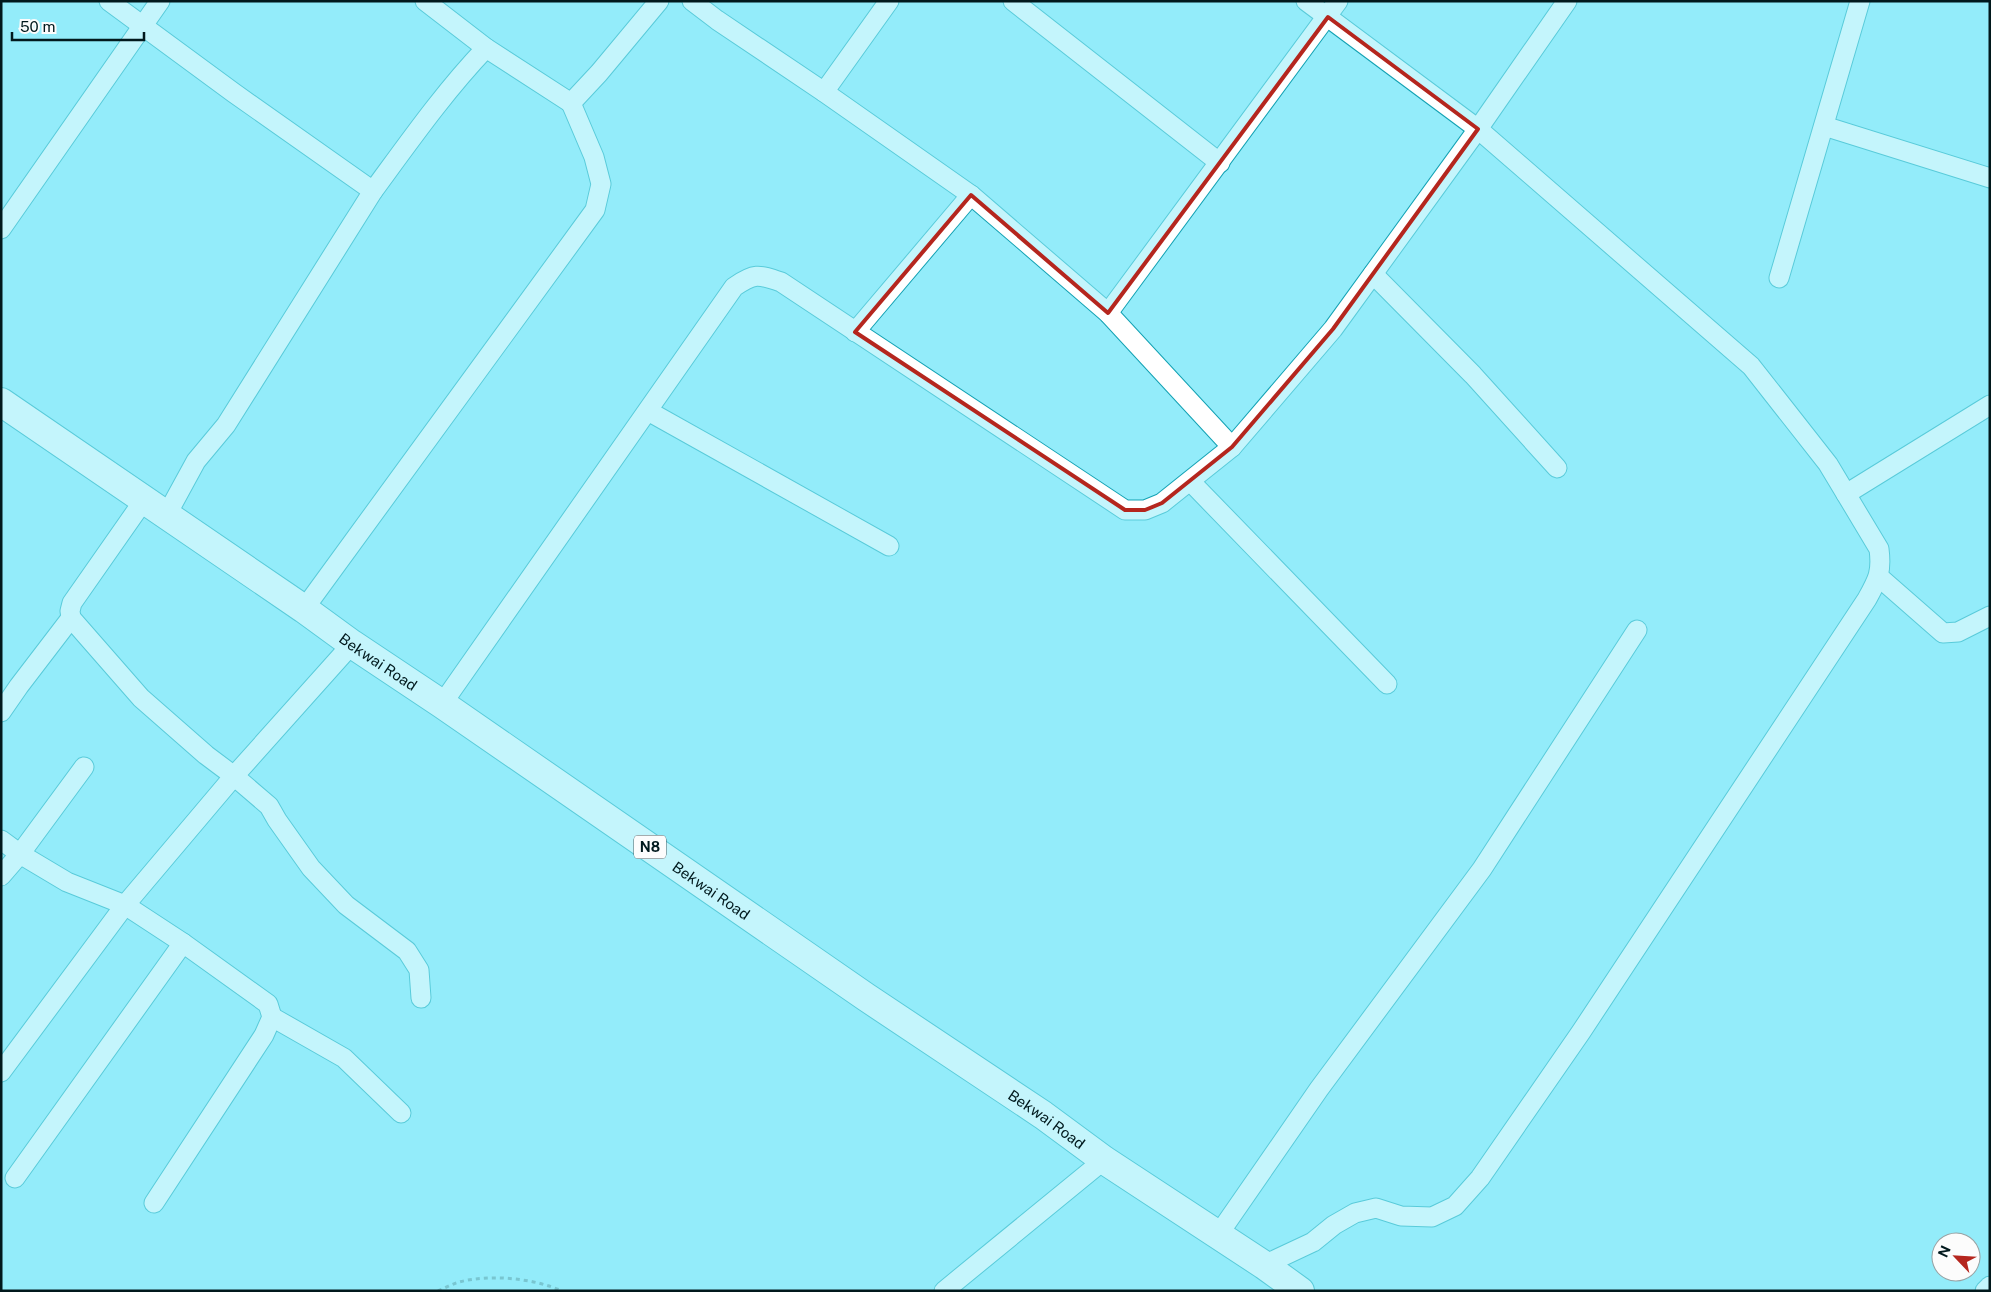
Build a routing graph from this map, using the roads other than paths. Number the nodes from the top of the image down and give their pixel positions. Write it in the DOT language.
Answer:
graph roads {
  1 [pos="110,1"];
  2 [pos="160,1"];
  3 [pos="425,1"];
  4 [pos="659,1"];
  5 [pos="692,1"];
  6 [pos="889,1"];
  7 [pos="1013,1"];
  8 [pos="1306,1"];
  9 [pos="1338,1"];
  10 [pos="1567,1"];
  11 [pos="1860,1"];
  12 [pos="1328,17"];
  13 [pos="142,25"];
  14 [pos="486,48"];
  15 [pos="824,92"];
  16 [pos="571,103"];
  17 [pos="1824,126"];
  18 [pos="1478,129"];
  19 [pos="1220,163"];
  20 [pos="1990,178"];
  21 [pos="373,191"];
  22 [pos="971,195"];
  23 [pos="1,229"];
  24 [pos="1373,274"];
  25 [pos="1779,278"];
  26 [pos="1108,313"];
  27 [pos="855,332"];
  28 [pos="1,402"];
  29 [pos="1990,405"];
  30 [pos="648,411"];
  31 [pos="1232,447"];
  32 [pos="1558,468"];
  33 [pos="1190,481"];
  34 [pos="1846,494"];
  35 [pos="144,500"];
  36 [pos="166,516"];
  37 [pos="889,546"];
  38 [pos="1879,578"];
  39 [pos="304,609"];
  40 [pos="1990,616"];
  41 [pos="71,618"];
  42 [pos="1637,630"];
  43 [pos="352,644"];
  44 [pos="1387,684"];
  45 [pos="442,704"];
  46 [pos="1,712"];
  47 [pos="84,768"];
  48 [pos="234,776"];
  49 [pos="1,840"];
  50 [pos="20,854"];
  51 [pos="1,876"];
  52 [pos="125,905"];
  53 [pos="183,943"];
  54 [pos="421,998"];
  55 [pos="272,1018"];
  56 [pos="1,1072"];
  57 [pos="401,1113"];
  58 [pos="1104,1160"];
  59 [pos="15,1178"];
  60 [pos="154,1203"];
  61 [pos="1218,1235"];
  62 [pos="1264,1265"];
  63 [pos="1990,1286"];
  64 [pos="944,1291"];
  65 [pos="1300,1291"];
  66 [pos="1985,1291"];
  1 -- 13 [label="street"];
  2 -- 13 [label="street"];
  3 -- 14 [label="street"];
  4 -- 16 [label="street"];
  5 -- 15 [label="street"];
  6 -- 15 [label="street"];
  7 -- 19 [label="street"];
  8 -- 12 [label="street"];
  9 -- 12 [label="street"];
  10 -- 18 [label="street"];
  11 -- 17 [label="street"];
  12 -- 18 [label="street"];
  12 -- 19 [label="street"];
  13 -- 21 [label="street"];
  13 -- 23 [label="street"];
  14 -- 16 [label="street"];
  14 -- 21 [label="street"];
  15 -- 22 [label="street"];
  16 -- 39 [label="street"];
  17 -- 20 [label="street"];
  17 -- 25 [label="street"];
  18 -- 24 [label="street"];
  18 -- 34 [label="street"];
  19 -- 26 [label="street"];
  21 -- 36 [label="street"];
  22 -- 26 [label="street"];
  22 -- 27 [label="street"];
  24 -- 31 [label="street"];
  24 -- 32 [label="street"];
  26 -- 31 [label="street"];
  27 -- 30 [label="street"];
  27 -- 33 [label="street"];
  28 -- 35 [label="highway, Bekwai Road / N8"];
  29 -- 34 [label="street"];
  30 -- 37 [label="street"];
  30 -- 45 [label="street"];
  31 -- 33 [label="street"];
  33 -- 44 [label="street"];
  34 -- 38 [label="street"];
  35 -- 36 [label="highway, Bekwai Road / N8"];
  35 -- 41 [label="street"];
  36 -- 39 [label="highway, Bekwai Road / N8"];
  38 -- 40 [label="street"];
  38 -- 62 [label="street"];
  39 -- 43 [label="highway, Bekwai Road / N8"];
  41 -- 46 [label="street"];
  41 -- 48 [label="street"];
  42 -- 61 [label="street"];
  43 -- 45 [label="highway, Bekwai Road / N8"];
  43 -- 48 [label="street"];
  45 -- 58 [label="highway, Bekwai Road / N8"];
  47 -- 50 [label="street"];
  48 -- 52 [label="street"];
  48 -- 54 [label="street"];
  49 -- 50 [label="street"];
  50 -- 51 [label="street"];
  50 -- 52 [label="street"];
  52 -- 53 [label="street"];
  52 -- 56 [label="street"];
  53 -- 55 [label="street"];
  53 -- 59 [label="street"];
  55 -- 57 [label="street"];
  55 -- 60 [label="street"];
  58 -- 61 [label="highway, Bekwai Road / N8"];
  58 -- 64 [label="street"];
  61 -- 62 [label="highway, Bekwai Road / N8"];
  62 -- 65 [label="highway, Bekwai Road / N8"];
  63 -- 66 [label="street"];
}
